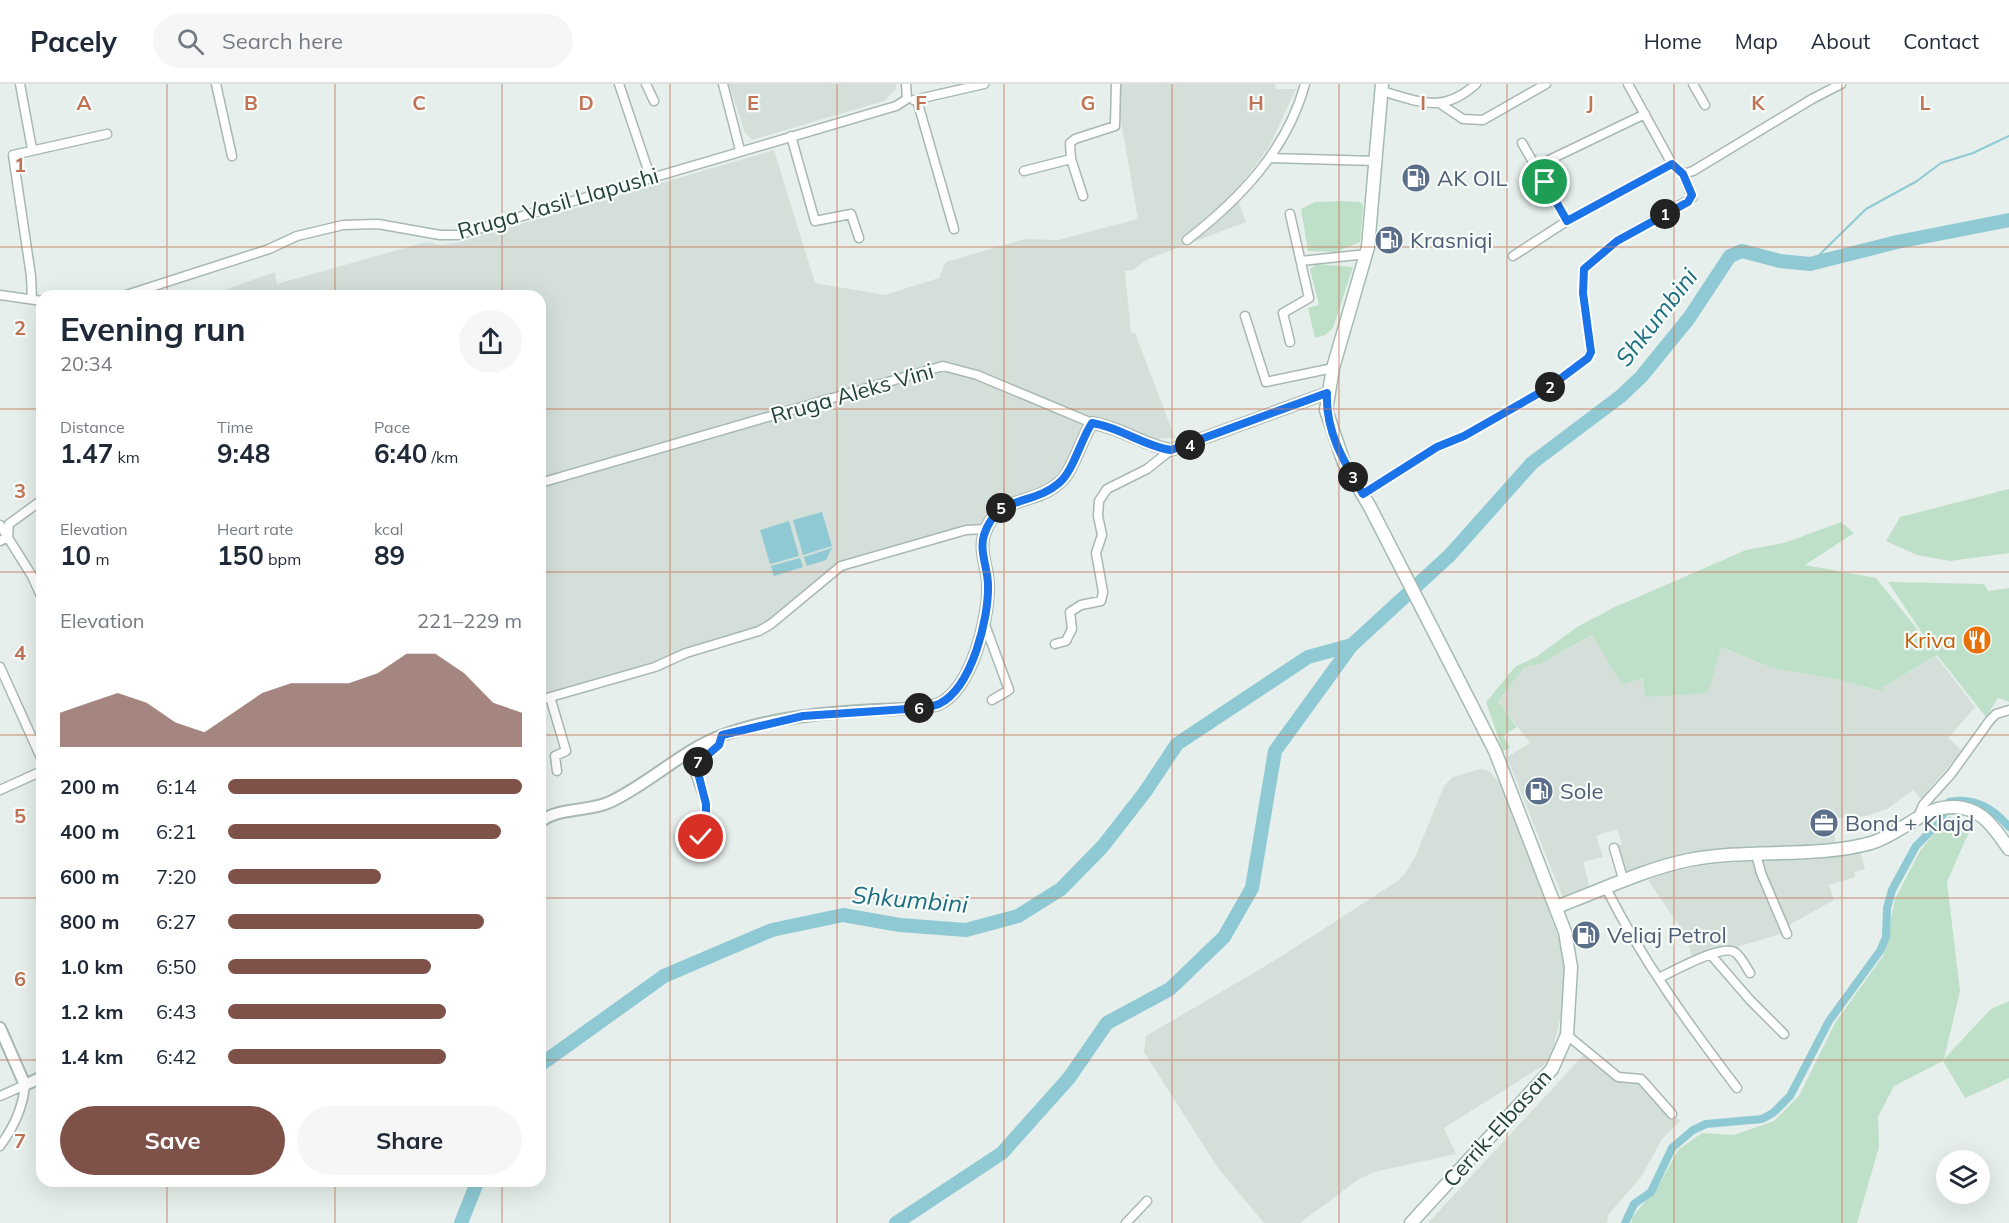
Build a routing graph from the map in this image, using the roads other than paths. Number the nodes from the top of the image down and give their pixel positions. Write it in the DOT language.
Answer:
graph roads {
  1 [pos="20,84"];
  2 [pos="216,84"];
  3 [pos="619,84"];
  4 [pos="646,84"];
  5 [pos="723,84"];
  6 [pos="906,84"];
  7 [pos="984,84"];
  8 [pos="1116,84"];
  9 [pos="1305,84"];
  10 [pos="1476,84"];
  11 [pos="1546,84"];
  12 [pos="1628,84"];
  13 [pos="1693,84"];
  14 [pos="1841,84"];
  15 [pos="1382,88"];
  16 [pos="912,100"];
  17 [pos="654,101"];
  18 [pos="1442,105"];
  19 [pos="1706,105"];
  20 [pos="1645,114"];
  21 [pos="107,134"];
  22 [pos="790,136"];
  23 [pos="1522,143"];
  24 [pos="32,149"];
  25 [pos="740,150"];
  26 [pos="232,156"];
  27 [pos="1270,158"];
  28 [pos="1071,159"];
  29 [pos="1549,160"];
  30 [pos="1377,161"];
  31 [pos="1672,164"];
  32 [pos="1024,171"];
  33 [pos="1683,174"];
  34 [pos="650,176"];
  35 [pos="1083,196"];
  36 [pos="1290,214"];
  37 [pos="1567,221"];
  38 [pos="954,229"];
  39 [pos="859,238"];
  40 [pos="1187,240"];
  41 [pos="1366,254"];
  42 [pos="1513,256"];
  43 [pos="1301,261"];
  44 [pos="142,290"];
  45 [pos="0,295"];
  46 [pos="32,299"];
  47 [pos="36,300"];
  48 [pos="1245,316"];
  49 [pos="1290,342"];
  50 [pos="1333,368"];
  51 [pos="1327,393"];
  52 [pos="1092,423"];
  53 [pos="1171,450"];
  54 [pos="546,481"];
  55 [pos="1363,494"];
  56 [pos="36,505"];
  57 [pos="0,525"];
  58 [pos="987,529"];
  59 [pos="4,539"];
  60 [pos="36,585"];
  61 [pos="985,625"];
  62 [pos="1055,644"];
  63 [pos="0,667"];
  64 [pos="550,697"];
  65 [pos="546,698"];
  66 [pos="992,700"];
  67 [pos="2009,710"];
  68 [pos="722,735"];
  69 [pos="36,747"];
  70 [pos="557,771"];
  71 [pos="36,774"];
  72 [pos="0,789"];
  73 [pos="1918,817"];
  74 [pos="546,819"];
  75 [pos="691,841"];
  76 [pos="1614,848"];
  77 [pos="2009,849"];
  78 [pos="1756,854"];
  79 [pos="1624,882"];
  80 [pos="1606,888"];
  81 [pos="1556,908"];
  82 [pos="1787,934"];
  83 [pos="1711,955"];
  84 [pos="1750,973"];
  85 [pos="1659,978"];
  86 [pos="0,1028"];
  87 [pos="1784,1034"];
  88 [pos="1567,1035"];
  89 [pos="36,1080"];
  90 [pos="25,1085"];
  91 [pos="1737,1088"];
  92 [pos="0,1096"];
  93 [pos="1672,1114"];
  94 [pos="0,1146"];
  95 [pos="1147,1201"];
  96 [pos="1126,1223"];
  97 [pos="1411,1223"];
  1 -- 24 [label="street"];
  2 -- 26 [label="street"];
  3 -- 34 [label="street"];
  4 -- 17 [label="street"];
  5 -- 25 [label="street"];
  6 -- 16 [label="street"];
  7 -- 16 [label="street, Rruga Vasil Llapushi"];
  8 -- 28 [label="street"];
  9 -- 27 [label="street"];
  10 -- 18 [label="street"];
  11 -- 18 [label="street"];
  12 -- 20 [label="street"];
  13 -- 19 [label="street"];
  14 -- 33 [label="street"];
  15 -- 18 [label="street"];
  15 -- 30 [label="main road"];
  16 -- 22 [label="street, Rruga Vasil Llapushi"];
  16 -- 38 [label="street"];
  20 -- 29 [label="street"];
  20 -- 31 [label="street"];
  21 -- 24 [label="street"];
  22 -- 25 [label="street, Rruga Vasil Llapushi"];
  22 -- 39 [label="street"];
  23 -- 37 [label="street"];
  24 -- 46 [label="street"];
  25 -- 34 [label="street, Rruga Vasil Llapushi"];
  27 -- 30 [label="street"];
  27 -- 40 [label="street"];
  28 -- 32 [label="street"];
  28 -- 35 [label="street"];
  30 -- 41 [label="main road"];
  31 -- 33 [label="street"];
  31 -- 37 [label="street"];
  33 -- 55 [label="street"];
  34 -- 44 [label="street, Rruga Vasil Llapushi"];
  36 -- 43 [label="street"];
  37 -- 42 [label="street"];
  41 -- 43 [label="street"];
  41 -- 50 [label="main road"];
  43 -- 49 [label="street"];
  45 -- 46 [label="street"];
  46 -- 47 [label="street"];
  48 -- 50 [label="street"];
  50 -- 51 [label="main road"];
  51 -- 53 [label="street"];
  51 -- 55 [label="main road"];
  52 -- 53 [label="street, Rruga Aleks Vini"];
  52 -- 54 [label="street, Rruga Aleks Vini"];
  52 -- 58 [label="street"];
  53 -- 62 [label="street"];
  55 -- 81 [label="main road, Cerrik-Elbasan"];
  56 -- 59 [label="street"];
  57 -- 59 [label="street"];
  58 -- 61 [label="street"];
  58 -- 64 [label="street"];
  59 -- 60 [label="street"];
  61 -- 66 [label="street"];
  61 -- 68 [label="street"];
  63 -- 69 [label="street"];
  64 -- 65 [label="street"];
  64 -- 70 [label="street"];
  67 -- 73 [label="street"];
  68 -- 74 [label="street"];
  68 -- 75 [label="street"];
  71 -- 72 [label="street"];
  73 -- 77 [label="main road"];
  73 -- 78 [label="main road"];
  76 -- 79 [label="street"];
  78 -- 79 [label="main road"];
  78 -- 82 [label="street"];
  79 -- 80 [label="main road"];
  80 -- 81 [label="main road"];
  80 -- 85 [label="street"];
  81 -- 88 [label="main road, Cerrik-Elbasan"];
  83 -- 84 [label="street"];
  83 -- 85 [label="street"];
  83 -- 87 [label="street"];
  85 -- 91 [label="street"];
  86 -- 90 [label="street"];
  88 -- 93 [label="street"];
  88 -- 97 [label="main road, Cerrik-Elbasan"];
  89 -- 90 [label="street"];
  90 -- 92 [label="street"];
  90 -- 94 [label="street"];
  95 -- 96 [label="street"];
}
